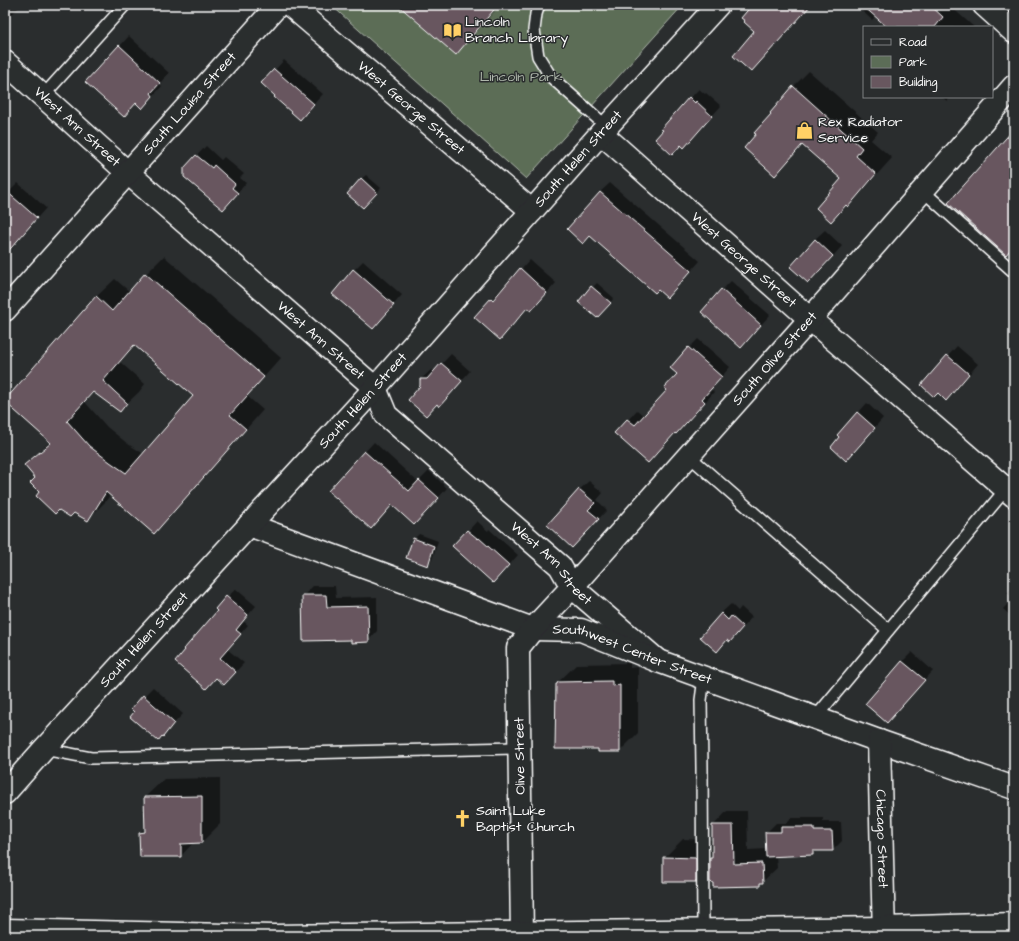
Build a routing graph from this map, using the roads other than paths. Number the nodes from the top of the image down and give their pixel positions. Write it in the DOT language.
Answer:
graph roads {
  1 [pos="125,5"];
  2 [pos="278,5"];
  3 [pos="290,5"];
  4 [pos="539,5"];
  5 [pos="718,5"];
  6 [pos="984,5"];
  7 [pos="1014,32"];
  8 [pos="5,63"];
  9 [pos="1014,86"];
  10 [pos="43,96"];
  11 [pos="604,130"];
  12 [pos="127,172"];
  13 [pos="923,191"];
  14 [pos="532,211"];
  15 [pos="1014,272"];
  16 [pos="5,310"];
  17 [pos="810,319"];
  18 [pos="375,388"];
  19 [pos="689,456"];
  20 [pos="1012,493"];
  21 [pos="249,525"];
  22 [pos="572,587"];
  23 [pos="533,629"];
  24 [pos="888,630"];
  25 [pos="658,661"];
  26 [pos="704,678"];
  27 [pos="815,718"];
  28 [pos="879,741"];
  29 [pos="519,748"];
  30 [pos="44,749"];
  31 [pos="1014,788"];
  32 [pos="5,793"];
  33 [pos="1014,924"];
  34 [pos="5,930"];
  35 [pos="703,930"];
  36 [pos="884,932"];
  37 [pos="522,934"];
  1 -- 10 [label="lane"];
  2 -- 12 [label="street, South Louisa Street"];
  3 -- 14 [label="street, West George Street"];
  4 -- 11 [label="lane"];
  5 -- 11 [label="street, South Helen Street"];
  6 -- 7 [label="street"];
  8 -- 10 [label="street, West Ann Street"];
  9 -- 13 [label="street, South Olive Street"];
  10 -- 12 [label="street, West Ann Street"];
  11 -- 14 [label="street, South Helen Street"];
  11 -- 17 [label="street, West George Street"];
  12 -- 16 [label="street, South Louisa Street"];
  12 -- 18 [label="street, West Ann Street"];
  13 -- 15 [label="lane"];
  13 -- 17 [label="street, South Olive Street"];
  14 -- 18 [label="street, South Helen Street"];
  17 -- 19 [label="street, South Olive Street"];
  17 -- 20 [label="street, West George Street"];
  18 -- 21 [label="street, South Helen Street"];
  18 -- 22 [label="street, West Ann Street"];
  19 -- 22 [label="street, South Olive Street"];
  19 -- 24 [label="lane"];
  20 -- 24 [label="lane"];
  21 -- 23 [label="street, Southwest Center Street"];
  21 -- 30 [label="street, South Helen Street"];
  22 -- 23 [label="street, South Olive Street"];
  22 -- 25 [label="street, West Ann Street"];
  23 -- 25 [label="street, Southwest Center Street"];
  23 -- 29 [label="street, Olive Street"];
  24 -- 27 [label="lane"];
  25 -- 26 [label="street, Southwest Center Street"];
  26 -- 27 [label="street, Southwest Center Street"];
  26 -- 35 [label="lane"];
  27 -- 28 [label="street, Southwest Center Street"];
  28 -- 31 [label="street, Southwest Center Street"];
  28 -- 36 [label="street, Chicago Street"];
  29 -- 30 [label="lane"];
  29 -- 37 [label="street, Olive Street"];
  30 -- 32 [label="street, South Helen Street"];
  33 -- 36 [label="street"];
  34 -- 37 [label="street"];
  35 -- 36 [label="street"];
  35 -- 37 [label="street"];
}
